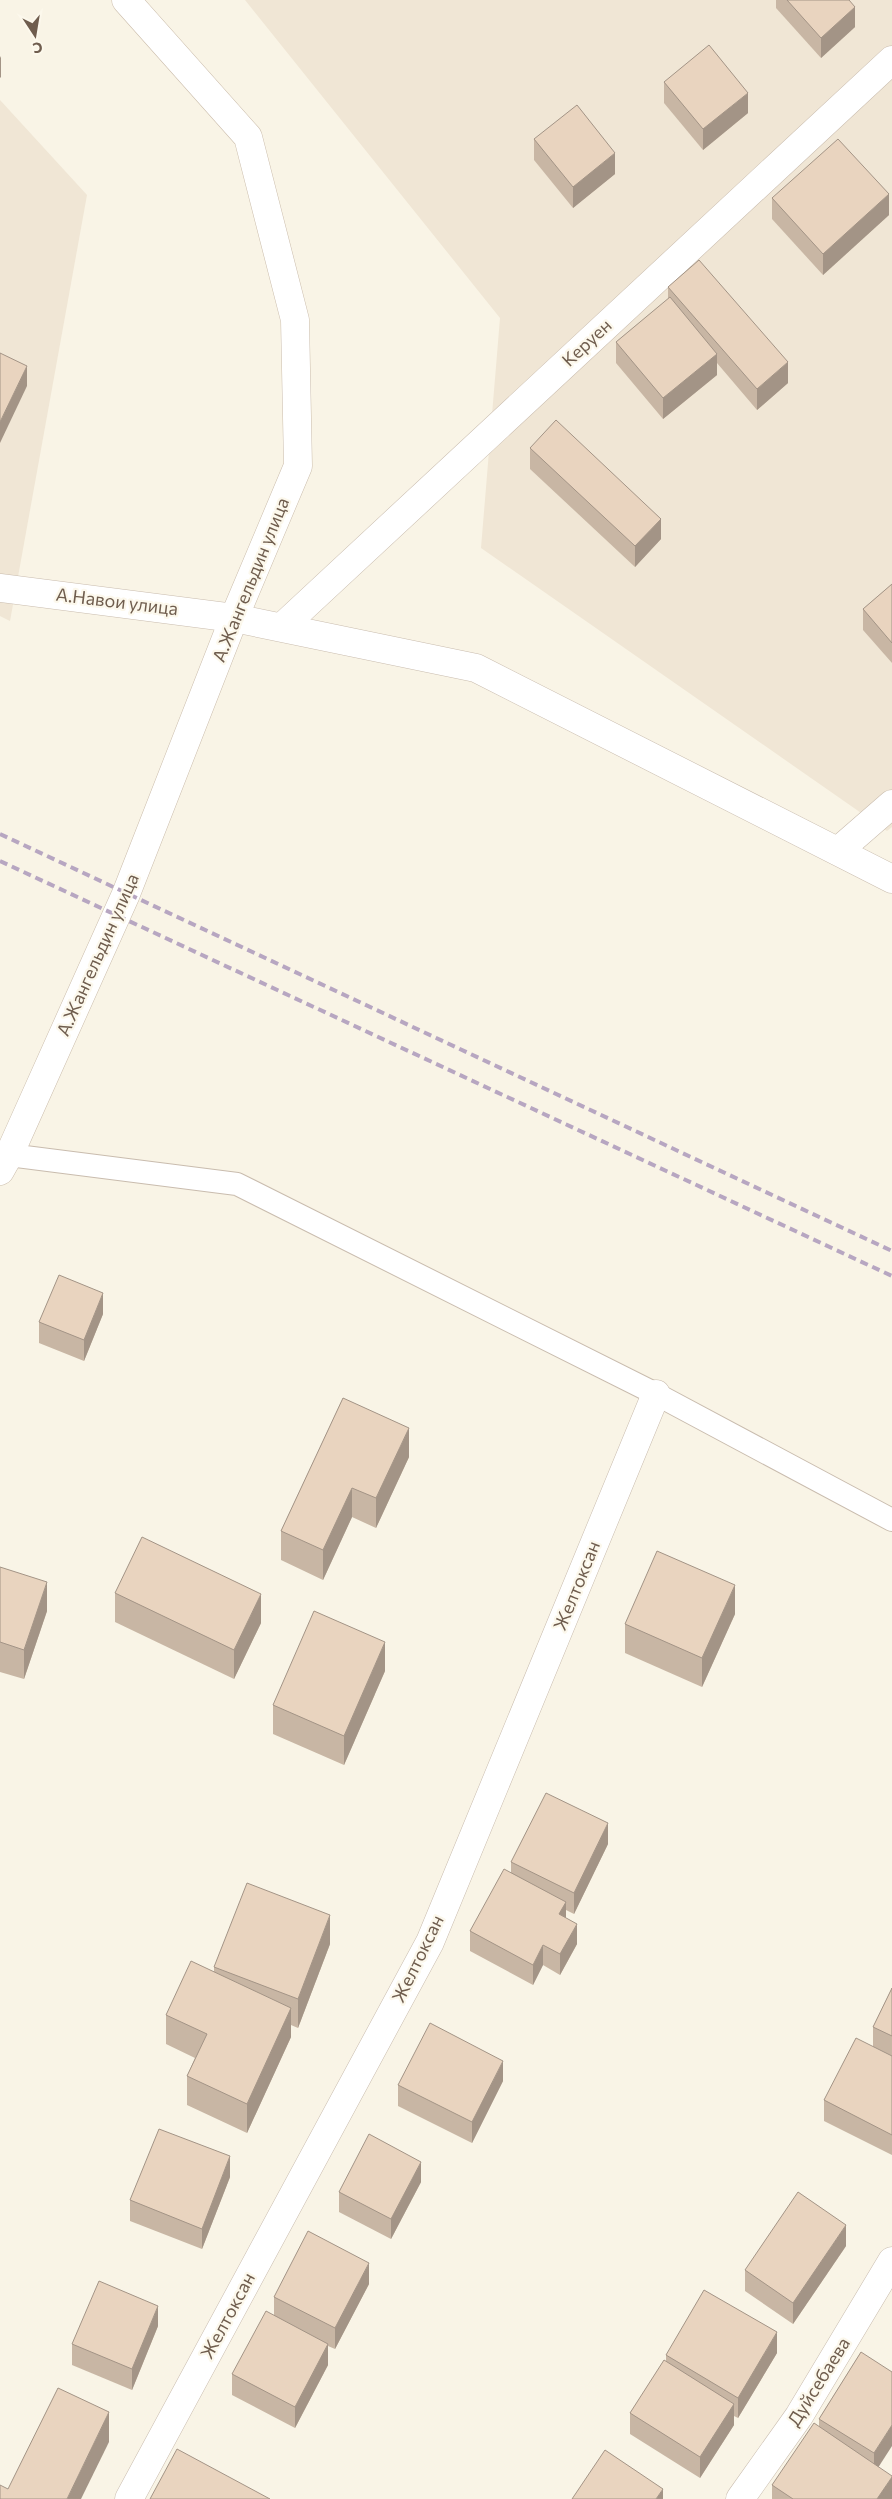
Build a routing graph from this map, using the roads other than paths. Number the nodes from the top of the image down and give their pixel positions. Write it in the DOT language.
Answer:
graph roads {
  1 [pos="126,0"];
  2 [pos="892,60"];
  3 [pos="0,588"];
  4 [pos="234,618"];
  5 [pos="282,627"];
  6 [pos="892,804"];
  7 [pos="838,851"];
  8 [pos="892,880"];
  9 [pos="5,1163"];
  10 [pos="656,1394"];
  11 [pos="892,1520"];
  12 [pos="892,2261"];
  13 [pos="129,2499"];
  14 [pos="740,2499"];
  1 -- 4 [label="street, А.Жангельдин улица"];
  2 -- 5 [label="street, Керуен"];
  3 -- 4 [label="street, А.Навои улица"];
  4 -- 5 [label="street, А.Навои улица"];
  4 -- 9 [label="street, А.Жангельдин улица"];
  5 -- 7 [label="street, А.Навои улица"];
  6 -- 7 [label="street"];
  7 -- 8 [label="street, А.Навои улица"];
  9 -- 10 [label="lane"];
  10 -- 11 [label="lane"];
  10 -- 13 [label="street, Желтоксан"];
  12 -- 14 [label="street, Дуйсебаева"];
}
